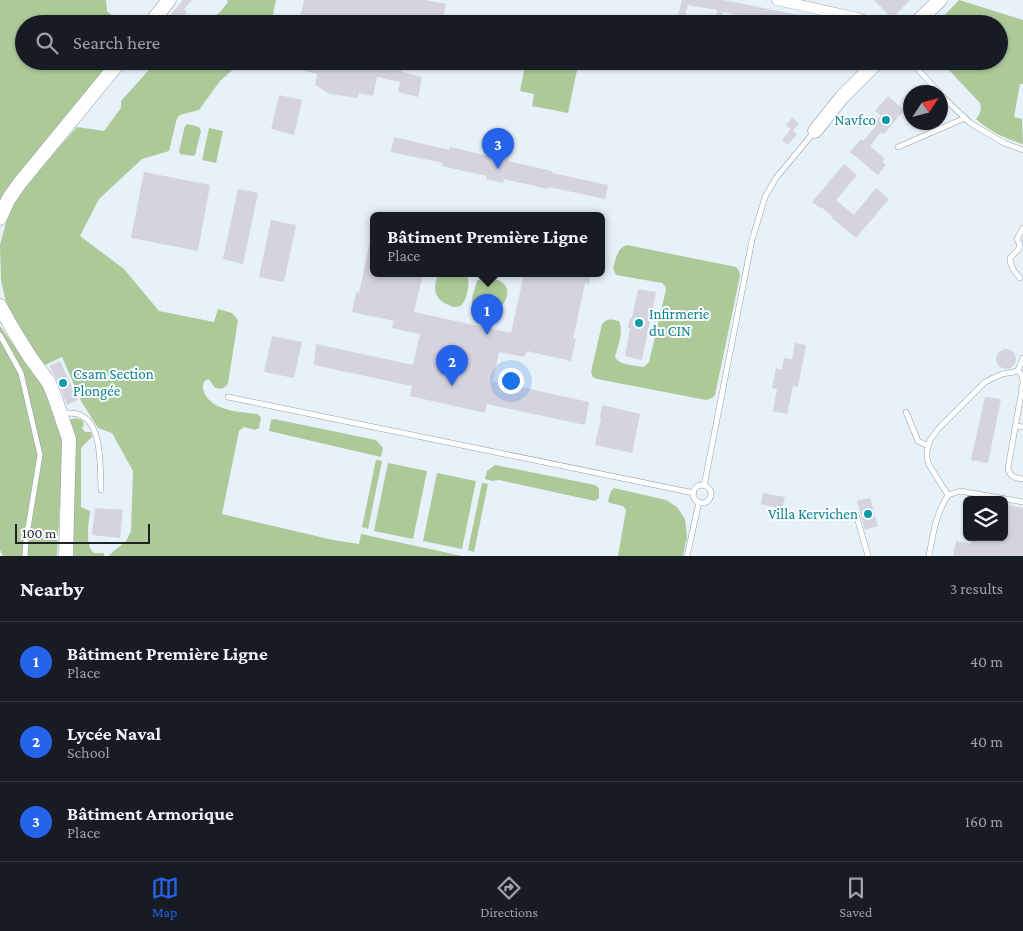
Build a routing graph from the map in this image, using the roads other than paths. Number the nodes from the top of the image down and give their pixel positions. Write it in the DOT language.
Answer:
graph roads {
  1 [pos="169,0"];
  2 [pos="778,0"];
  3 [pos="940,0"];
  4 [pos="157,15"];
  5 [pos="845,15"];
  6 [pos="925,15"];
  7 [pos="113,70"];
  8 [pos="869,70"];
  9 [pos="919,70"];
  10 [pos="933,85"];
  11 [pos="948,101"];
  12 [pos="965,118"];
  13 [pos="815,131"];
  14 [pos="898,147"];
  15 [pos="1023,150"];
  16 [pos="0,218"];
  17 [pos="1023,228"];
  18 [pos="1020,278"];
  19 [pos="0,306"];
  20 [pos="0,335"];
  21 [pos="1023,358"];
  22 [pos="1018,370"];
  23 [pos="1023,382"];
  24 [pos="228,397"];
  25 [pos="906,412"];
  26 [pos="61,413"];
  27 [pos="1016,426"];
  28 [pos="1023,427"];
  29 [pos="928,446"];
  30 [pos="1023,479"];
  31 [pos="704,486"];
  32 [pos="101,490"];
  33 [pos="694,493"];
  34 [pos="948,494"];
  35 [pos="699,502"];
  36 [pos="1023,502"];
  37 [pos="856,514"];
  38 [pos="25,556"];
  39 [pos="66,556"];
  40 [pos="687,556"];
  41 [pos="868,556"];
  42 [pos="928,556"];
  1 -- 4 [label="street"];
  2 -- 5 [label="street"];
  3 -- 6 [label="street"];
  7 -- 16 [label="street"];
  8 -- 13 [label="street"];
  9 -- 10 [label="lane"];
  11 -- 12 [label="lane"];
  12 -- 14 [label="lane"];
  12 -- 15 [label="lane"];
  13 -- 31 [label="lane"];
  17 -- 18 [label="lane"];
  19 -- 26 [label="street"];
  20 -- 38 [label="lane"];
  21 -- 22 [label="lane"];
  22 -- 23 [label="lane"];
  22 -- 29 [label="lane"];
  23 -- 27 [label="lane"];
  24 -- 33 [label="lane"];
  25 -- 29 [label="lane"];
  26 -- 32 [label="lane"];
  26 -- 39 [label="street"];
  27 -- 28 [label="lane"];
  27 -- 30 [label="lane"];
  29 -- 34 [label="lane"];
  31 -- 33 [label="lane"];
  31 -- 35 [label="lane"];
  33 -- 35 [label="lane"];
  34 -- 36 [label="lane"];
  34 -- 42 [label="lane"];
  35 -- 40 [label="lane"];
  37 -- 41 [label="lane"];
}
